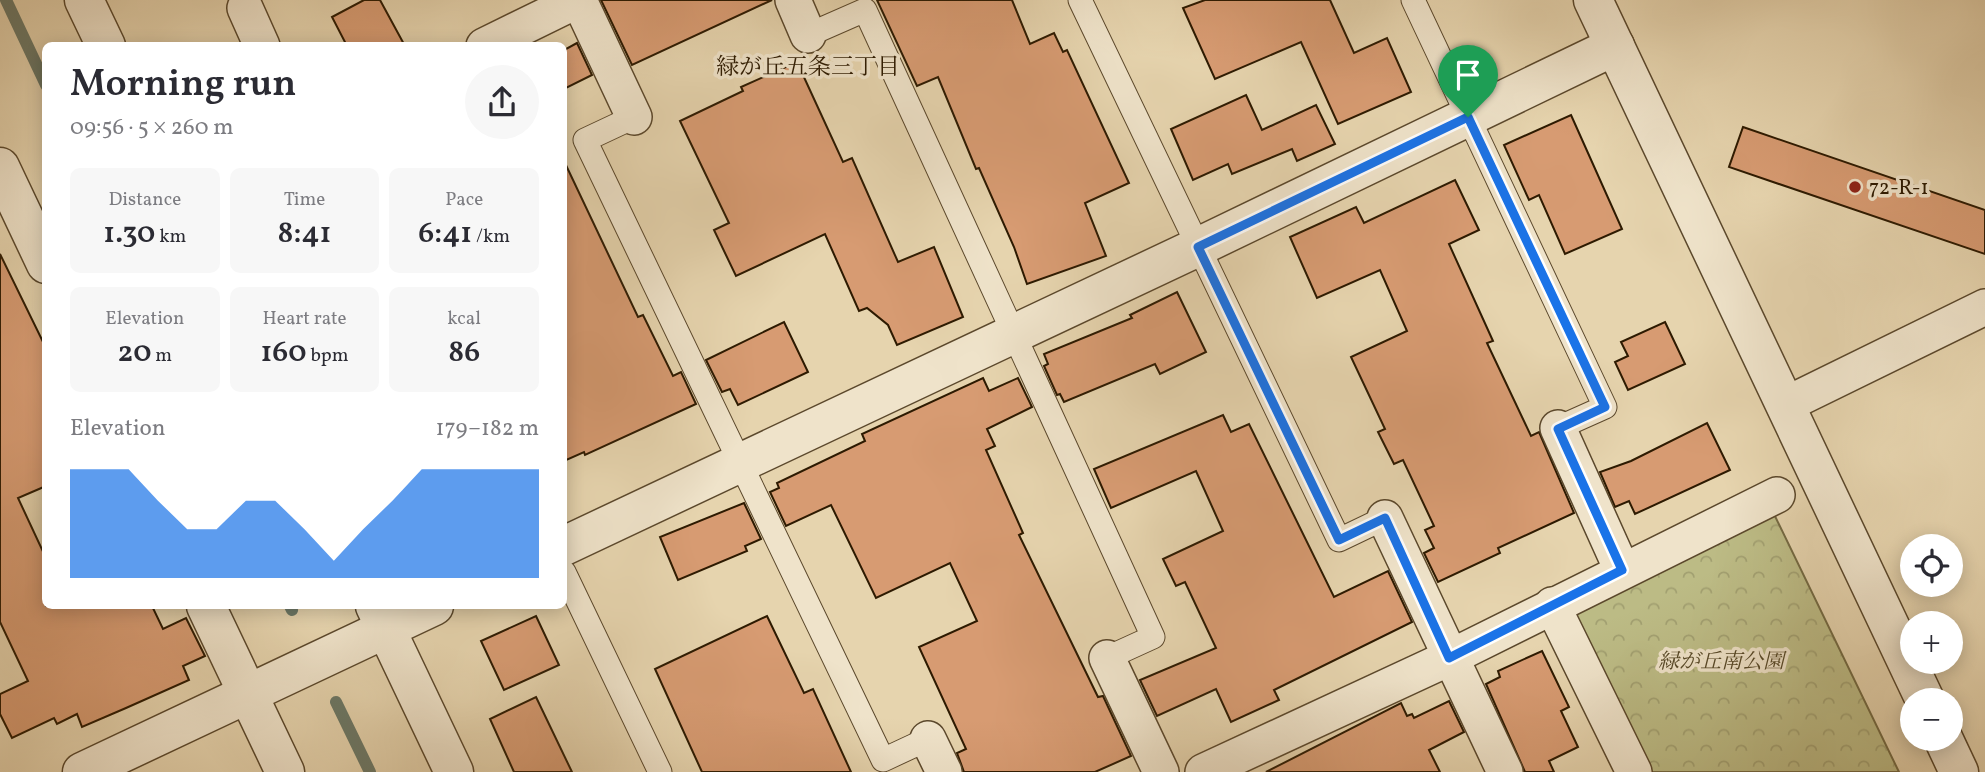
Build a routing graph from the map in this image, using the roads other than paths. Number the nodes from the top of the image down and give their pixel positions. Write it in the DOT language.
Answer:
graph roads {
  1 [pos="84,0"];
  2 [pos="579,0"];
  3 [pos="793,0"];
  4 [pos="1080,0"];
  5 [pos="1413,0"];
  6 [pos="1594,0"];
  7 [pos="253,4"];
  8 [pos="808,35"];
  9 [pos="104,42"];
  10 [pos="261,42"];
  11 [pos="492,42"];
  12 [pos="1615,46"];
  13 [pos="634,117"];
  14 [pos="1468,117"];
  15 [pos="0,167"];
  16 [pos="1198,247"];
  17 [pos="42,256"];
  18 [pos="1985,307"];
  19 [pos="1013,333"];
  20 [pos="1785,405"];
  21 [pos="1558,429"];
  22 [pos="740,462"];
  23 [pos="1777,495"];
  24 [pos="1385,518"];
  25 [pos="567,545"];
  26 [pos="1622,570"];
  27 [pos="567,578"];
  28 [pos="1552,606"];
  29 [pos="207,609"];
  30 [pos="419,609"];
  31 [pos="380,617"];
  32 [pos="1107,658"];
  33 [pos="1449,658"];
  34 [pos="1919,688"];
  35 [pos="247,692"];
  36 [pos="928,739"];
  37 [pos="1949,751"];
  38 [pos="82,772"];
  39 [pos="285,772"];
  40 [pos="454,772"];
  41 [pos="660,772"];
  42 [pos="944,772"];
  43 [pos="1161,772"];
  44 [pos="1203,772"];
  45 [pos="1505,772"];
  46 [pos="1633,772"];
  47 [pos="1959,772"];
  1 -- 9 [label="street"];
  2 -- 11 [label="street"];
  2 -- 13 [label="street"];
  3 -- 8 [label="street"];
  4 -- 16 [label="lane"];
  5 -- 14 [label="lane"];
  6 -- 12 [label="street"];
  7 -- 10 [label="street"];
  8 -- 19 [label="lane"];
  12 -- 14 [label="street"];
  12 -- 20 [label="street"];
  13 -- 22 [label="lane"];
  14 -- 16 [label="street"];
  14 -- 21 [label="lane"];
  15 -- 17 [label="street"];
  16 -- 19 [label="street"];
  16 -- 24 [label="lane"];
  18 -- 20 [label="street"];
  19 -- 22 [label="street"];
  19 -- 32 [label="lane"];
  20 -- 34 [label="street"];
  21 -- 26 [label="street"];
  22 -- 25 [label="street"];
  22 -- 36 [label="lane"];
  23 -- 26 [label="street"];
  24 -- 33 [label="street"];
  26 -- 28 [label="street"];
  27 -- 41 [label="lane"];
  28 -- 33 [label="street"];
  28 -- 46 [label="street"];
  29 -- 35 [label="street"];
  30 -- 31 [label="street"];
  31 -- 35 [label="street"];
  31 -- 40 [label="street"];
  32 -- 43 [label="street"];
  33 -- 44 [label="street"];
  33 -- 45 [label="street"];
  35 -- 38 [label="street"];
  35 -- 39 [label="street"];
  36 -- 42 [label="street"];
  37 -- 47 [label="street"];
}
